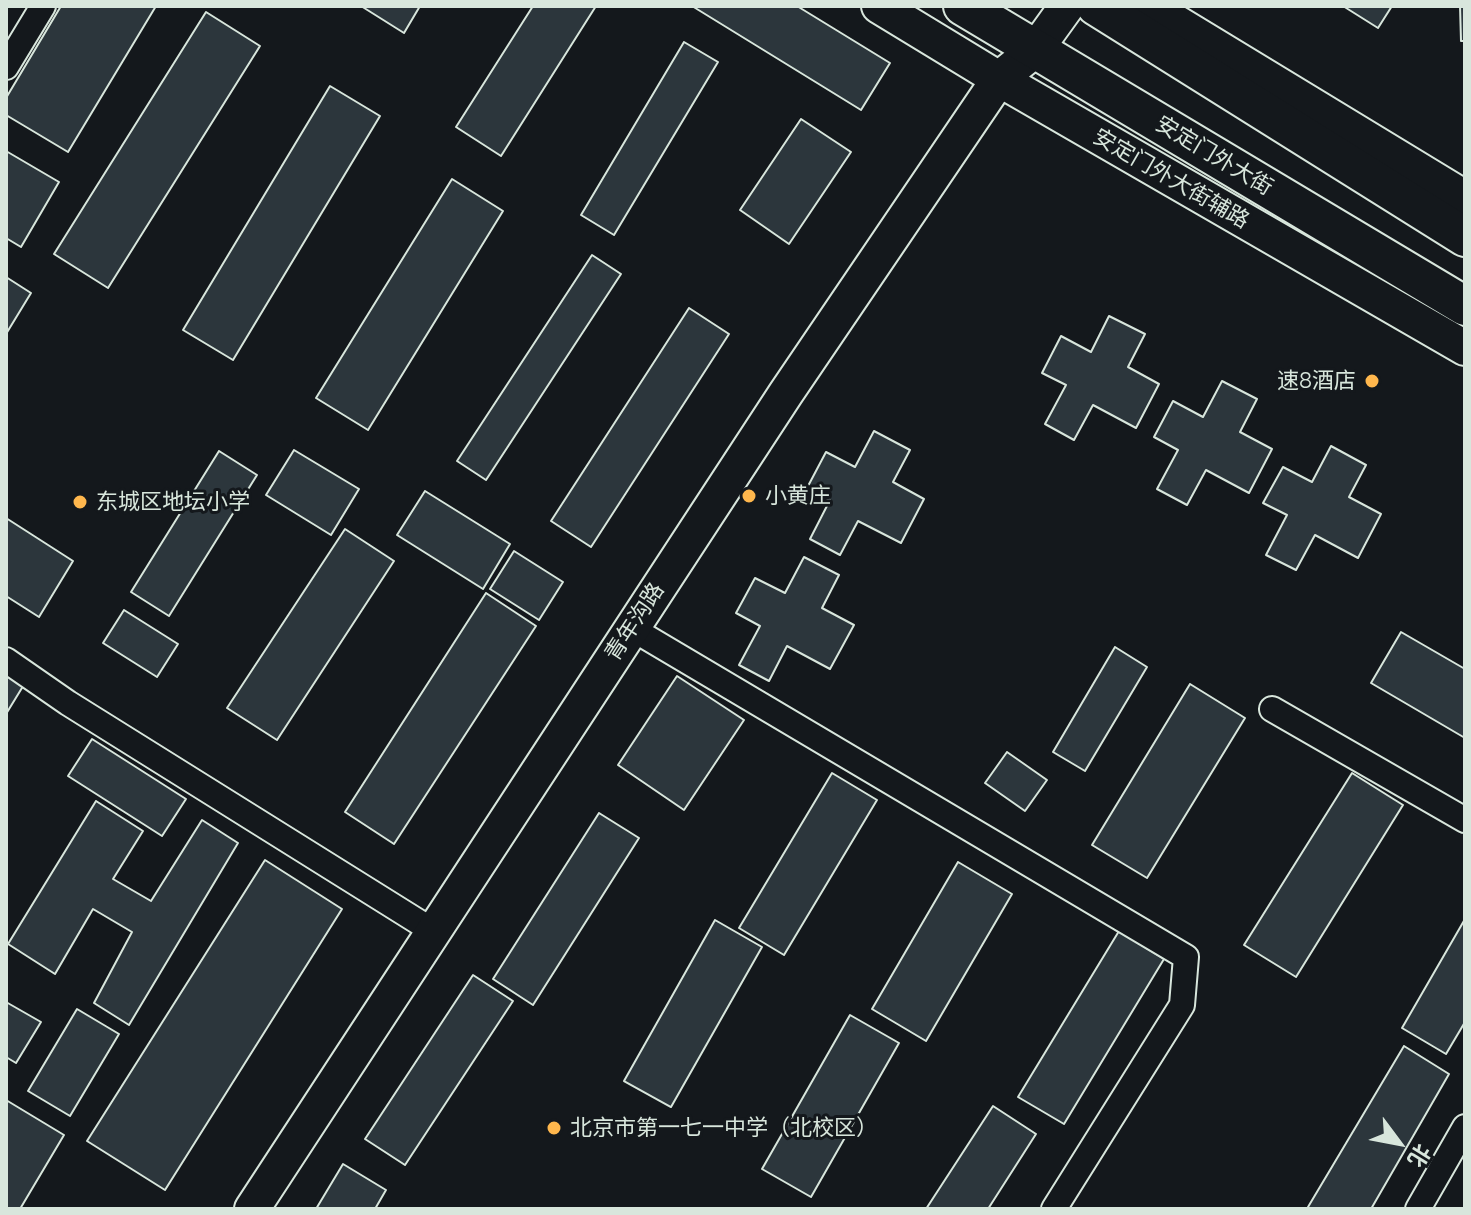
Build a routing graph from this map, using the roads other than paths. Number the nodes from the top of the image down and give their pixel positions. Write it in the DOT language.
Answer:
graph roads {
  1 [pos="43,6"];
  2 [pos="879,6"];
  3 [pos="963,6"];
  4 [pos="1067,6"];
  5 [pos="1096,6"];
  6 [pos="1149,6"];
  7 [pos="1036,49"];
  8 [pos="6,67"];
  9 [pos="999,79"];
  10 [pos="1465,198"];
  11 [pos="1465,237"];
  12 [pos="1465,306"];
  13 [pos="1465,348"];
  14 [pos="631,628"];
  15 [pos="6,660"];
  16 [pos="1272,709"];
  17 [pos="1465,820"];
  18 [pos="433,931"];
  19 [pos="1465,1127"];
  20 [pos="252,1209"];
  21 [pos="1054,1209"];
  22 [pos="1418,1209"];
  1 -- 8 [label="street"];
  2 -- 9 [label="street, 安定门外大街辅路"];
  3 -- 7 [label="main road, 安定门外大街"];
  4 -- 7 [label="street, 青年沟路"];
  5 -- 11 [label="main road"];
  6 -- 10 [label="street"];
  7 -- 9 [label="street, 青年沟路"];
  7 -- 12 [label="main road, 安定门外大街"];
  9 -- 13 [label="street, 安定门外大街辅路"];
  9 -- 14 [label="street, 青年沟路"];
  14 -- 18 [label="street, 青年沟路"];
  14 -- 21 [label="street"];
  15 -- 18 [label="street"];
  16 -- 17 [label="street"];
  18 -- 20 [label="street, 青年沟路"];
  19 -- 22 [label="street"];
}
